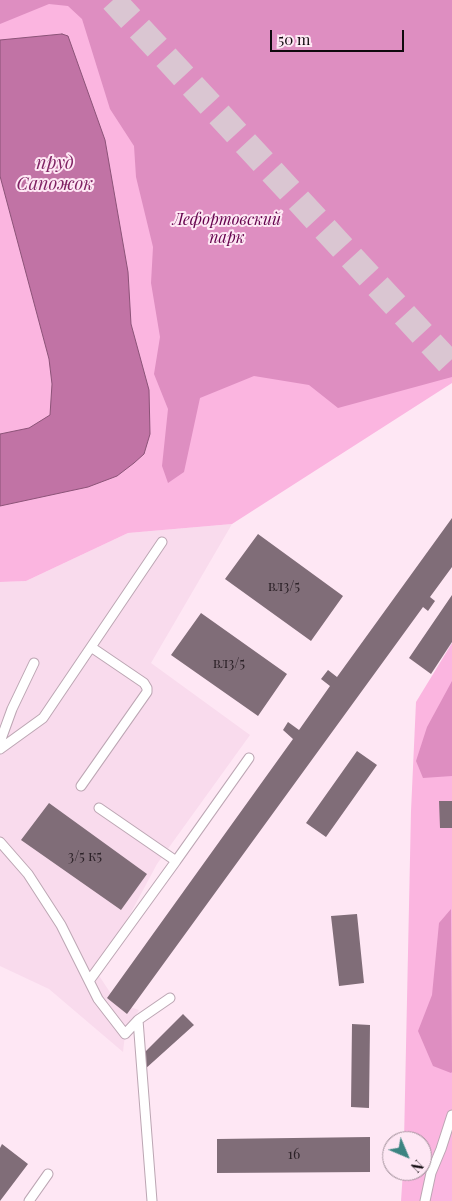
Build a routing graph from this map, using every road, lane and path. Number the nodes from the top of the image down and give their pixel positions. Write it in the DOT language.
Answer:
graph roads {
  1 [pos="162,542"];
  2 [pos="92,647"];
  3 [pos="34,663"];
  4 [pos="0,742"];
  5 [pos="0,750"];
  6 [pos="249,758"];
  7 [pos="81,786"];
  8 [pos="99,808"];
  9 [pos="0,842"];
  10 [pos="176,861"];
  11 [pos="89,980"];
  12 [pos="170,998"];
  13 [pos="138,1020"];
  14 [pos="452,1115"];
  15 [pos="48,1174"];
  16 [pos="29,1201"];
  17 [pos="152,1201"];
  18 [pos="425,1201"];
  1 -- 2 [label="lane"];
  2 -- 5 [label="lane"];
  2 -- 7 [label="lane"];
  3 -- 4 [label="lane"];
  6 -- 10 [label="lane"];
  8 -- 10 [label="lane"];
  9 -- 11 [label="lane"];
  10 -- 11 [label="lane"];
  11 -- 13 [label="lane"];
  12 -- 13 [label="lane"];
  13 -- 17 [label="lane"];
  14 -- 18 [label="lane"];
  15 -- 16 [label="lane"];
}
